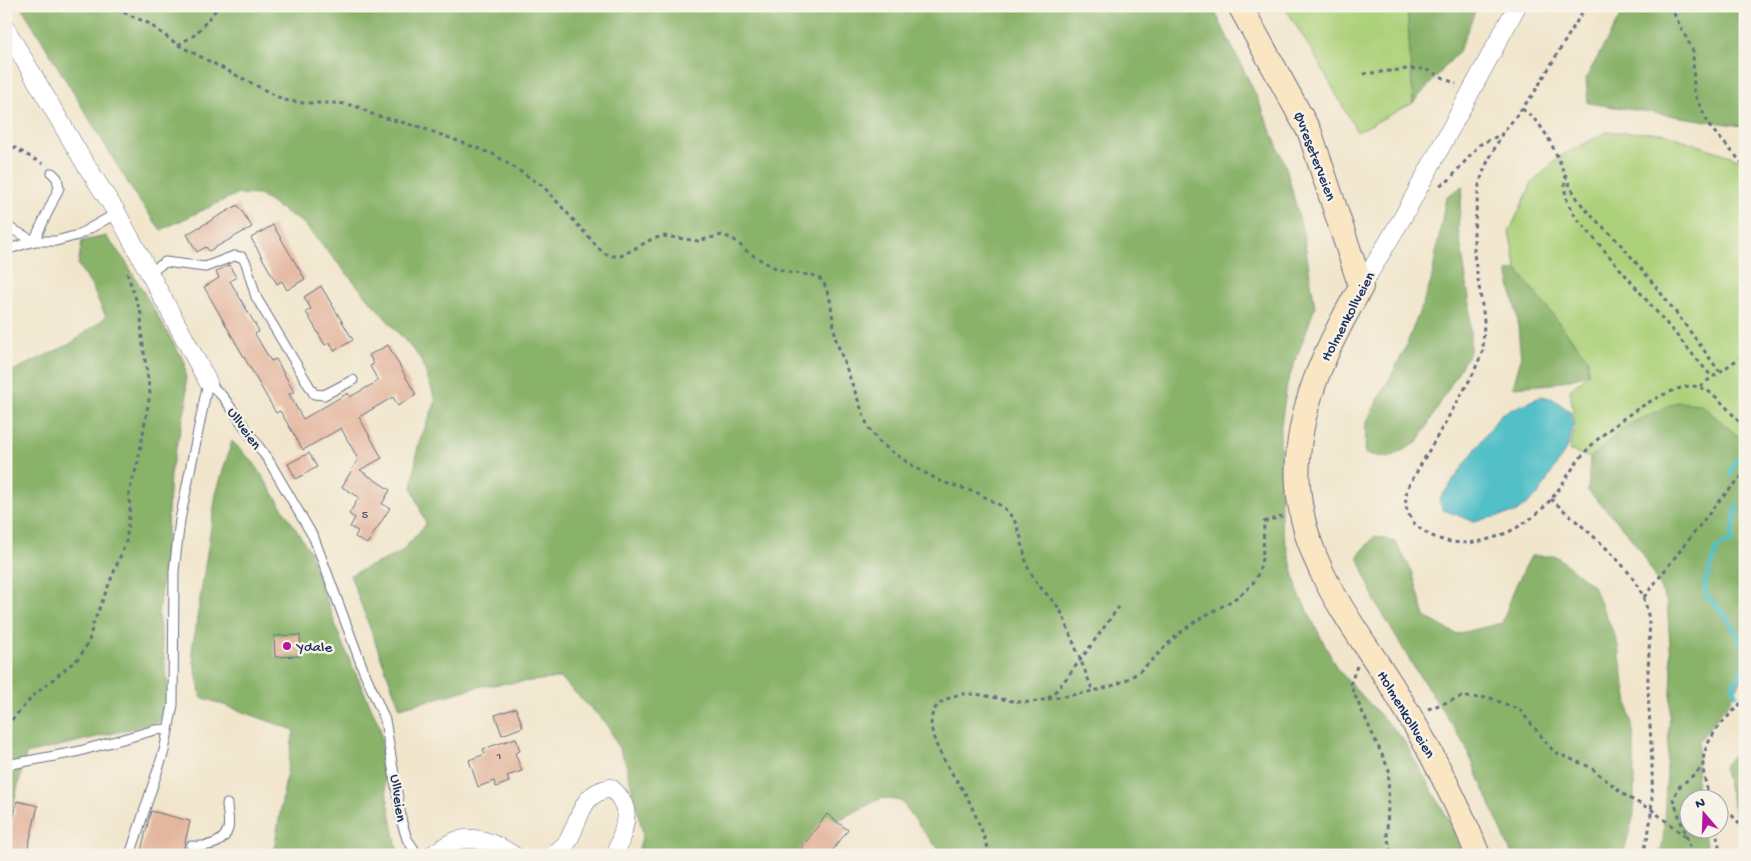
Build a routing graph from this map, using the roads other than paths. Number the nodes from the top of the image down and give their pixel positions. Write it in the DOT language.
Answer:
graph roads {
  1 [pos="1240,6"];
  2 [pos="1517,6"];
  3 [pos="6,29"];
  4 [pos="52,173"];
  5 [pos="117,213"];
  6 [pos="6,226"];
  7 [pos="34,240"];
  8 [pos="6,250"];
  9 [pos="149,273"];
  10 [pos="1361,287"];
  11 [pos="353,380"];
  12 [pos="208,382"];
  13 [pos="168,729"];
  14 [pos="6,765"];
  15 [pos="227,804"];
  16 [pos="191,846"];
  17 [pos="130,855"];
  18 [pos="418,855"];
  19 [pos="432,855"];
  20 [pos="513,855"];
  21 [pos="553,855"];
  22 [pos="616,855"];
  23 [pos="1478,855"];
  1 -- 10 [label="main road, Øvreseterveien"];
  2 -- 10 [label="street, Holmenkollveien"];
  3 -- 5 [label="street, Ullveien"];
  4 -- 7 [label="lane"];
  5 -- 7 [label="lane"];
  5 -- 9 [label="street, Ullveien"];
  6 -- 7 [label="lane"];
  7 -- 8 [label="lane"];
  9 -- 11 [label="lane"];
  9 -- 12 [label="street, Ullveien"];
  10 -- 23 [label="main road, Holmenkollveien"];
  12 -- 13 [label="lane"];
  12 -- 18 [label="lane, Ullveien"];
  13 -- 14 [label="lane"];
  13 -- 17 [label="lane"];
  15 -- 16 [label="lane"];
  19 -- 20 [label="street"];
  21 -- 22 [label="street"];
}
